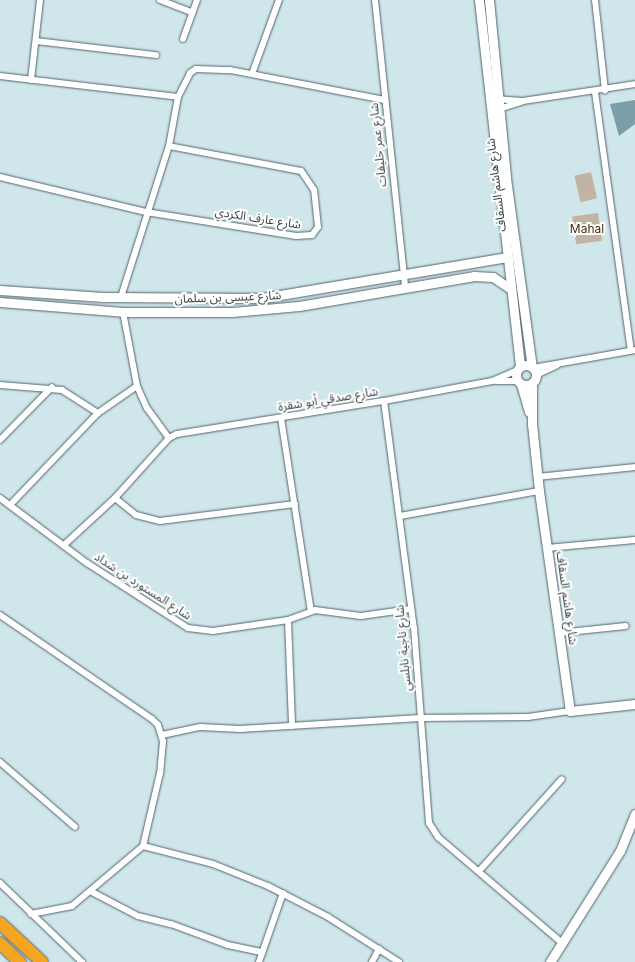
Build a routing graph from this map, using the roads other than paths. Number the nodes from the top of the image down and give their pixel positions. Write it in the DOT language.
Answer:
graph roads {
  1 [pos="40,0"];
  2 [pos="160,0"];
  3 [pos="197,0"];
  4 [pos="279,0"];
  5 [pos="375,0"];
  6 [pos="479,0"];
  7 [pos="489,0"];
  8 [pos="595,0"];
  9 [pos="192,12"];
  10 [pos="183,39"];
  11 [pos="36,41"];
  12 [pos="156,55"];
  13 [pos="252,74"];
  14 [pos="0,76"];
  15 [pos="31,80"];
  16 [pos="635,84"];
  17 [pos="605,90"];
  18 [pos="595,92"];
  19 [pos="178,97"];
  20 [pos="495,99"];
  21 [pos="384,100"];
  22 [pos="523,101"];
  23 [pos="496,110"];
  24 [pos="169,146"];
  25 [pos="0,177"];
  26 [pos="146,212"];
  27 [pos="508,257"];
  28 [pos="404,275"];
  29 [pos="405,287"];
  30 [pos="511,289"];
  31 [pos="0,290"];
  32 [pos="121,297"];
  33 [pos="222,299"];
  34 [pos="0,302"];
  35 [pos="123,312"];
  36 [pos="221,312"];
  37 [pos="633,350"];
  38 [pos="518,369"];
  39 [pos="533,373"];
  40 [pos="492,381"];
  41 [pos="519,383"];
  42 [pos="0,385"];
  43 [pos="137,386"];
  44 [pos="52,387"];
  45 [pos="384,401"];
  46 [pos="98,413"];
  47 [pos="281,418"];
  48 [pos="532,424"];
  49 [pos="169,438"];
  50 [pos="0,440"];
  51 [pos="635,467"];
  52 [pos="538,477"];
  53 [pos="539,491"];
  54 [pos="0,498"];
  55 [pos="115,498"];
  56 [pos="295,504"];
  57 [pos="10,505"];
  58 [pos="400,516"];
  59 [pos="635,540"];
  60 [pos="64,545"];
  61 [pos="547,548"];
  62 [pos="411,609"];
  63 [pos="311,611"];
  64 [pos="0,615"];
  65 [pos="0,620"];
  66 [pos="288,620"];
  67 [pos="626,626"];
  68 [pos="558,632"];
  69 [pos="33,638"];
  70 [pos="635,704"];
  71 [pos="570,711"];
  72 [pos="421,718"];
  73 [pos="292,726"];
  74 [pos="162,735"];
  75 [pos="0,762"];
  76 [pos="562,778"];
  77 [pos="635,814"];
  78 [pos="75,827"];
  79 [pos="143,846"];
  80 [pos="480,870"];
  81 [pos="0,883"];
  82 [pos="92,892"];
  83 [pos="283,893"];
  84 [pos="30,914"];
  85 [pos="0,922"];
  86 [pos="0,943"];
  87 [pos="562,943"];
  88 [pos="378,949"];
  89 [pos="262,952"];
  90 [pos="20,962"];
  91 [pos="42,962"];
  92 [pos="82,962"];
  93 [pos="259,962"];
  94 [pos="372,962"];
  95 [pos="398,962"];
  96 [pos="550,962"];
  1 -- 11 [label="street"];
  2 -- 9 [label="street"];
  3 -- 9 [label="street"];
  4 -- 13 [label="street"];
  5 -- 21 [label="street, شارع عمر خليفات"];
  6 -- 20 [label="street, شارع هاشم السقاف"];
  7 -- 20 [label="street, شارع هاشم السقاف"];
  8 -- 17 [label="street"];
  9 -- 10 [label="street"];
  11 -- 12 [label="street"];
  11 -- 15 [label="street"];
  13 -- 19 [label="street"];
  13 -- 21 [label="street"];
  14 -- 15 [label="street"];
  15 -- 19 [label="street"];
  16 -- 17 [label="street"];
  17 -- 18 [label="street"];
  18 -- 22 [label="street"];
  18 -- 37 [label="street"];
  19 -- 24 [label="street"];
  20 -- 22 [label="street"];
  20 -- 23 [label="street, شارع هاشم السقاف"];
  21 -- 28 [label="street, شارع عمر خليفات"];
  22 -- 23 [label="street"];
  23 -- 27 [label="street, شارع هاشم السقاف"];
  23 -- 39 [label="street, شارع هاشم السقاف"];
  24 -- 26 [label="street"];
  24 -- 26 [label="street, شارع عارف الكردي"];
  25 -- 26 [label="street, شارع عارف الكردي"];
  26 -- 32 [label="street"];
  27 -- 28 [label="street, شارع عيسى بن سلمان"];
  27 -- 30 [label="street, شارع هاشم السقاف"];
  28 -- 29 [label="street, شارع عمر خليفات"];
  28 -- 33 [label="street, شارع عيسى بن سلمان"];
  29 -- 30 [label="street, شارع عيسى بن سلمان"];
  29 -- 36 [label="street, شارع عيسى بن سلمان"];
  30 -- 38 [label="street, شارع هاشم السقاف"];
  31 -- 32 [label="street, شارع عيسى بن سلمان"];
  32 -- 33 [label="street, شارع عيسى بن سلمان"];
  33 -- 36 [label="street"];
  34 -- 35 [label="street, شارع عيسى بن سلمان"];
  35 -- 36 [label="street, شارع عيسى بن سلمان"];
  35 -- 43 [label="street"];
  37 -- 39 [label="street"];
  38 -- 39 [label="street"];
  38 -- 40 [label="street, شارع صدقي أبو شقرة"];
  38 -- 41 [label="street, شارع هاشم السقاف"];
  39 -- 41 [label="street"];
  39 -- 48 [label="street, شارع هاشم السقاف"];
  40 -- 41 [label="street, شارع صدقي أبو شقرة"];
  40 -- 45 [label="street, شارع صدقي أبو شقرة"];
  41 -- 48 [label="street, شارع هاشم السقاف"];
  42 -- 44 [label="street"];
  43 -- 46 [label="street"];
  43 -- 49 [label="street"];
  44 -- 46 [label="street"];
  44 -- 50 [label="street"];
  45 -- 47 [label="street, شارع صدقي أبو شقرة"];
  45 -- 58 [label="street, شارع ناجية نابلسي"];
  46 -- 57 [label="street"];
  47 -- 49 [label="street, شارع صدقي أبو شقرة"];
  47 -- 56 [label="street"];
  48 -- 52 [label="street, شارع هاشم السقاف"];
  49 -- 55 [label="street"];
  51 -- 52 [label="street"];
  52 -- 53 [label="street, شارع هاشم السقاف"];
  53 -- 58 [label="street"];
  53 -- 61 [label="street, شارع هاشم السقاف"];
  54 -- 57 [label="street, شارع المستورد بن شداد"];
  55 -- 56 [label="street"];
  55 -- 60 [label="street"];
  56 -- 63 [label="street"];
  57 -- 60 [label="street, شارع المستورد بن شداد"];
  58 -- 62 [label="street, شارع ناجية نابلسي"];
  59 -- 61 [label="street"];
  60 -- 66 [label="street, شارع المستورد بن شداد"];
  61 -- 68 [label="street, شارع هاشم السقاف"];
  62 -- 63 [label="street, شارع المستورد بن شداد"];
  62 -- 72 [label="street, شارع ناجية نابلسي"];
  63 -- 66 [label="street, شارع المستورد بن شداد"];
  64 -- 69 [label="street"];
  65 -- 69 [label="street"];
  66 -- 73 [label="street"];
  67 -- 68 [label="street"];
  68 -- 71 [label="street, شارع هاشم السقاف"];
  69 -- 74 [label="street"];
  70 -- 71 [label="street"];
  71 -- 72 [label="street"];
  72 -- 73 [label="street"];
  72 -- 80 [label="street, شارع ناجية نابلسي"];
  73 -- 74 [label="street"];
  74 -- 79 [label="street"];
  75 -- 78 [label="street"];
  76 -- 80 [label="street"];
  77 -- 87 [label="street"];
  79 -- 82 [label="street"];
  79 -- 83 [label="street"];
  80 -- 87 [label="street, شارع ناجية نابلسي"];
  81 -- 84 [label="street"];
  82 -- 84 [label="street"];
  82 -- 89 [label="street"];
  83 -- 88 [label="street"];
  83 -- 89 [label="street"];
  84 -- 92 [label="street"];
  85 -- 91 [label="highway"];
  86 -- 90 [label="highway"];
  87 -- 96 [label="street"];
  88 -- 94 [label="street"];
  88 -- 95 [label="street"];
  89 -- 93 [label="street"];
}
